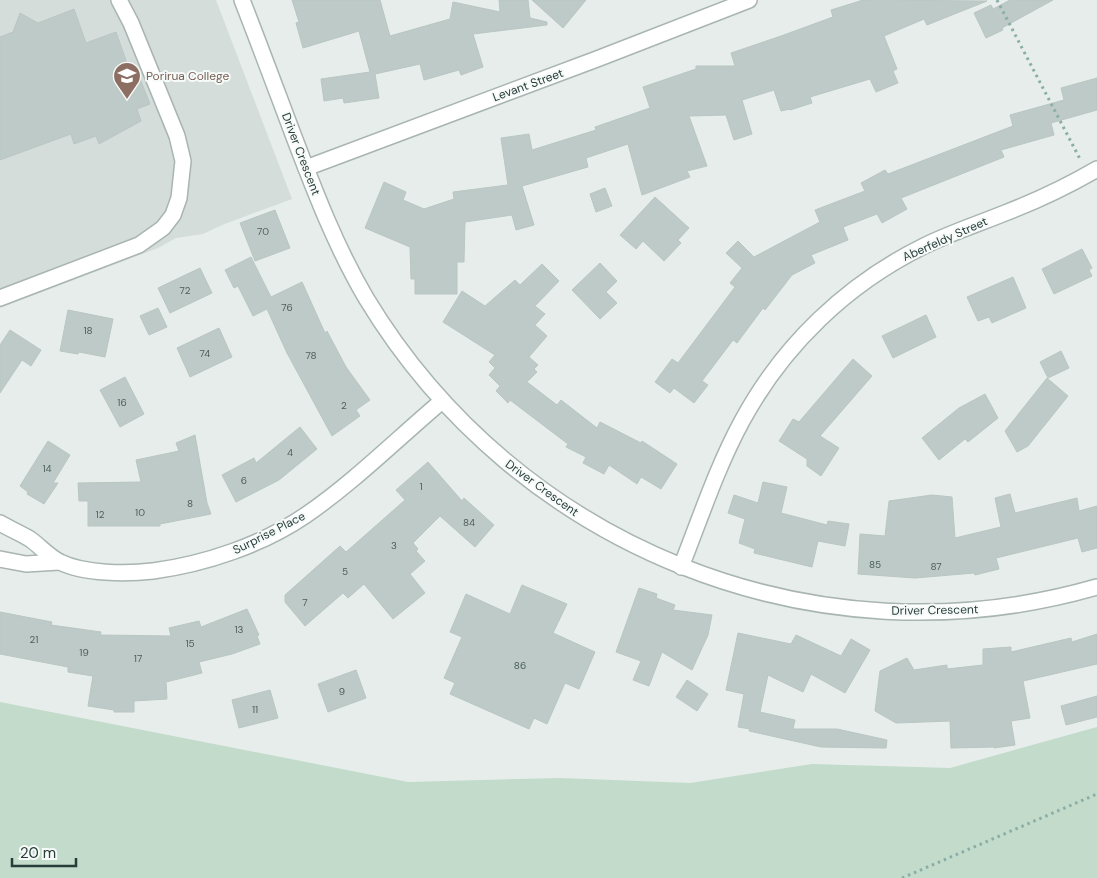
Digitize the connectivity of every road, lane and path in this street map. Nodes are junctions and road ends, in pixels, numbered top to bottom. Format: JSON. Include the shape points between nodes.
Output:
{"nodes":[{"id":1,"x":119,"y":0,"type":"edge"},
{"id":2,"x":242,"y":0,"type":"edge"},
{"id":3,"x":749,"y":0,"type":"edge"},
{"id":4,"x":996,"y":0,"type":"edge"},
{"id":5,"x":306,"y":168,"type":"junction"},
{"id":6,"x":1092,"y":172,"type":"edge"},
{"id":7,"x":0,"y":298,"type":"edge"},
{"id":8,"x":442,"y":401,"type":"junction"},
{"id":9,"x":0,"y":523,"type":"edge"},
{"id":10,"x":0,"y":559,"type":"edge"},
{"id":11,"x":59,"y":562,"type":"junction"},
{"id":12,"x":681,"y":567,"type":"junction"},
{"id":13,"x":1097,"y":587,"type":"edge"},
{"id":14,"x":1097,"y":794,"type":"edge"},
{"id":15,"x":902,"y":878,"type":"edge"}],
"edges":[{"from":1,"to":7,"type":"street","via":[[179,144],[182,174],[173,215],[163,228],[139,245]]},
{"from":2,"to":5,"type":"street","name":"Driver Crescent"},
{"from":3,"to":5,"type":"street","name":"Levant Street"},
{"from":4,"to":6,"type":"path"},
{"from":5,"to":8,"type":"street","name":"Driver Crescent","via":[[336,243],[366,298],[391,337]]},
{"from":6,"to":12,"type":"street","name":"Aberfeldy Street","via":[[894,262],[863,282],[805,333],[782,359],[742,421]]},
{"from":8,"to":11,"type":"street","name":"Surprise Place","via":[[304,516],[235,551],[198,562],[133,573],[76,568]]},
{"from":8,"to":12,"type":"street","name":"Driver Crescent","via":[[497,455],[568,508],[614,535]]},
{"from":9,"to":11,"type":"street","name":"Surprise Place","via":[[30,539]]},
{"from":10,"to":11,"type":"street","name":"Surprise Place","via":[[26,564]]},
{"from":12,"to":13,"type":"street","name":"Driver Crescent","via":[[736,586],[811,603],[908,612],[1018,605]]},
{"from":14,"to":15,"type":"path"}]}
